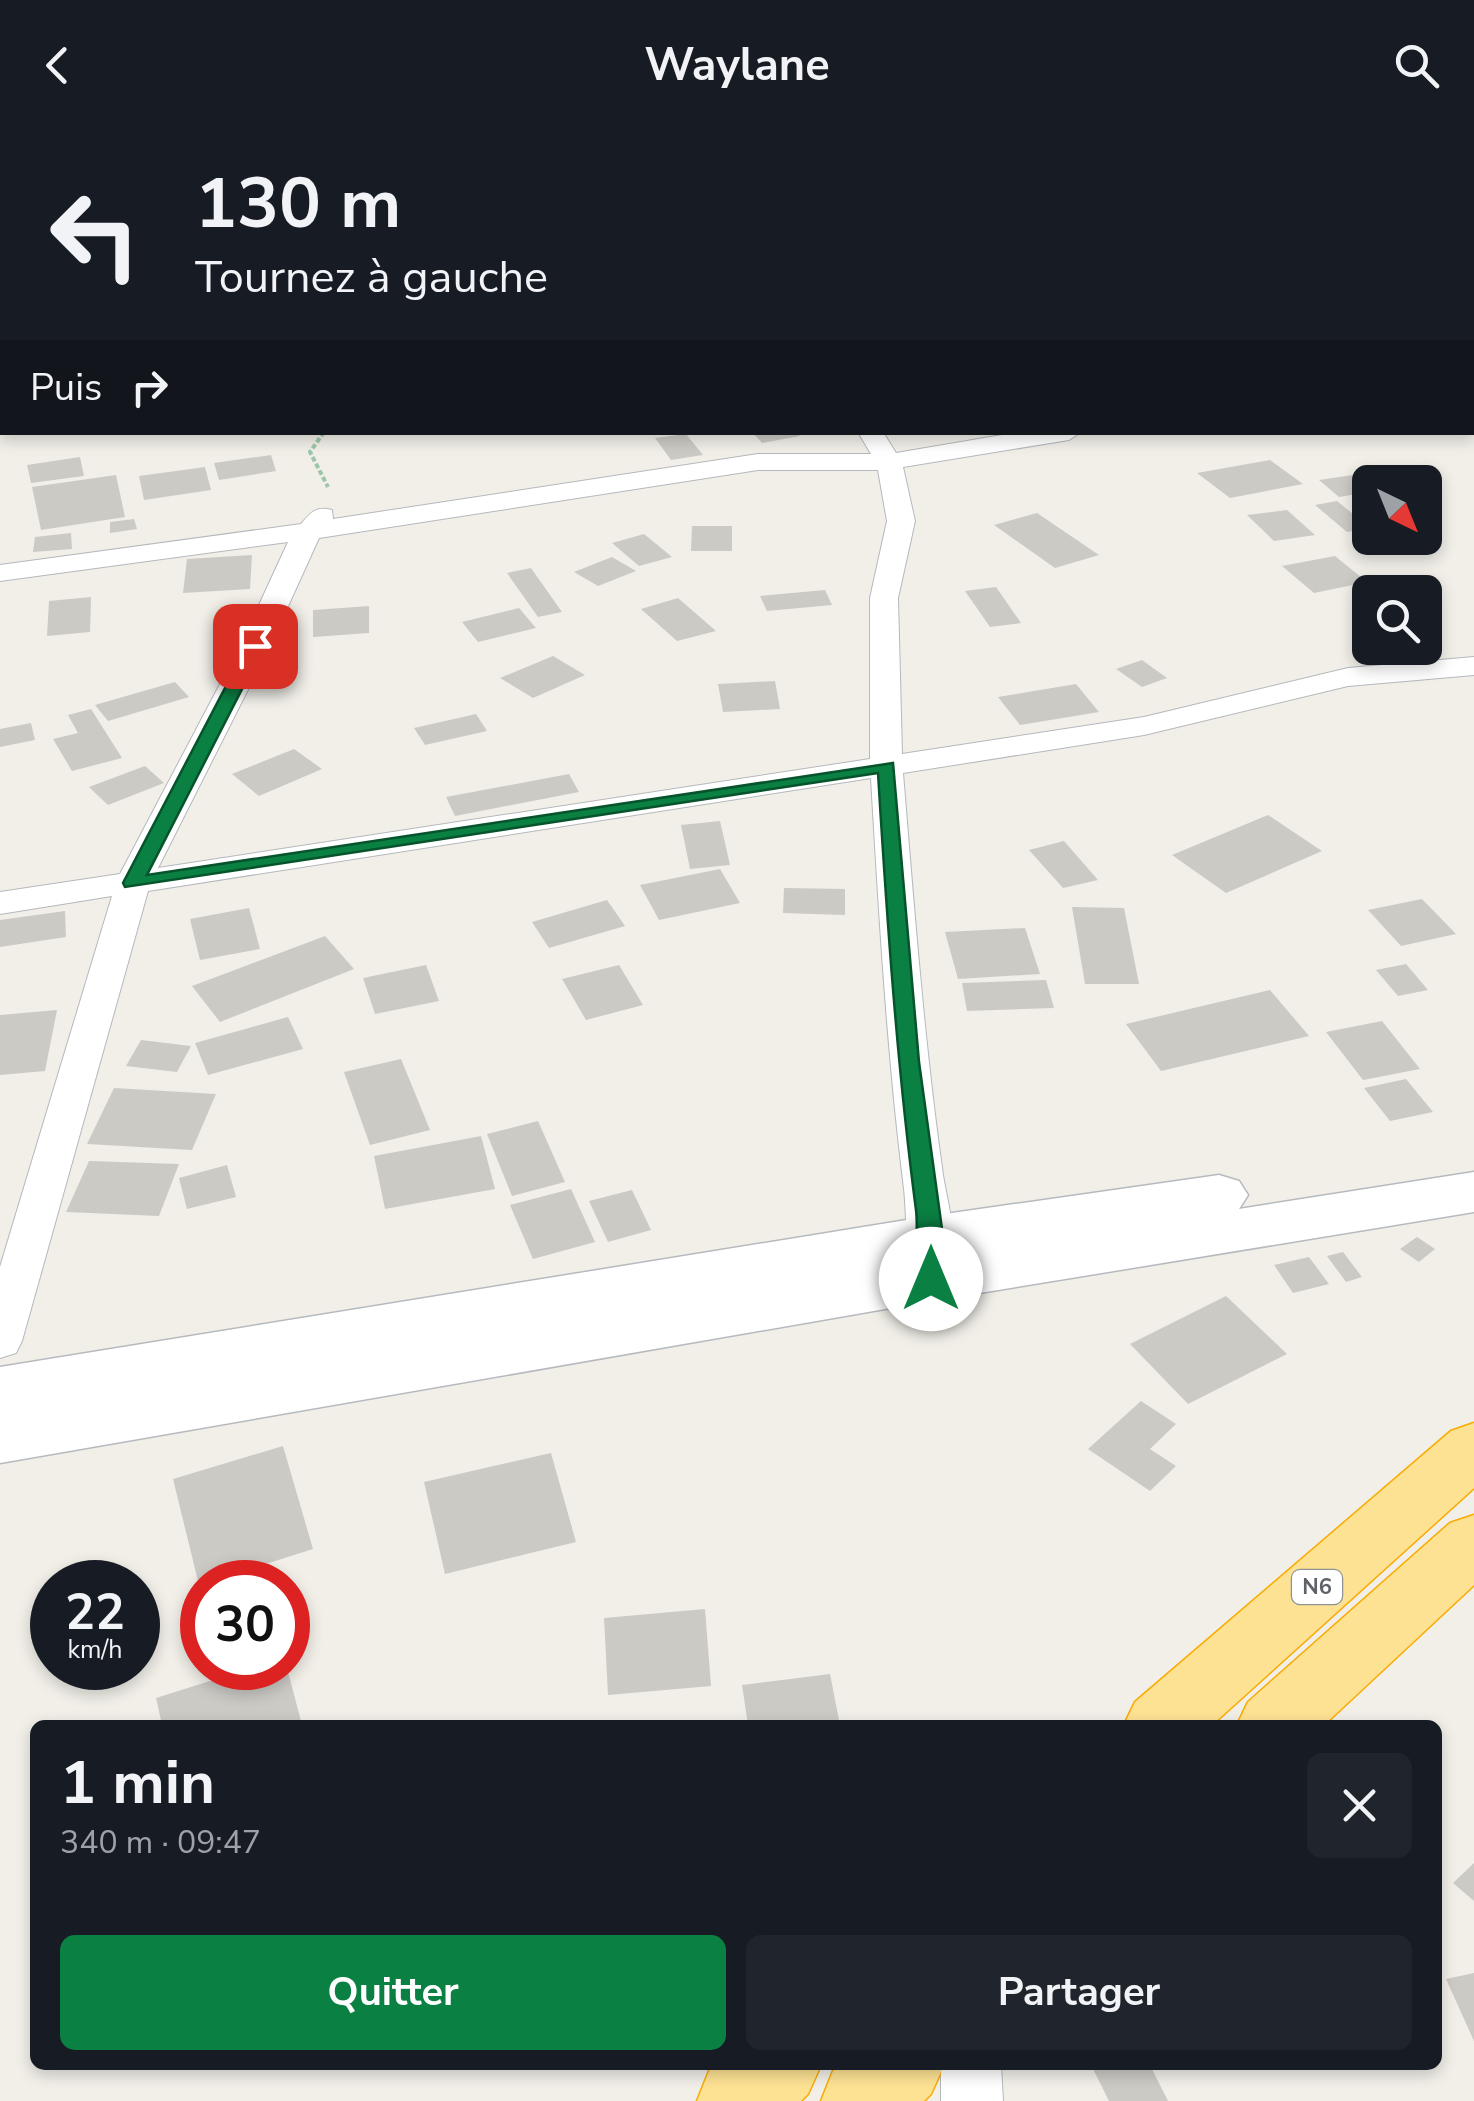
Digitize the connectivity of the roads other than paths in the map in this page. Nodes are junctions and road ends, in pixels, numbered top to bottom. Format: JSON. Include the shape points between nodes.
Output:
{"nodes":[{"id":1,"x":872,"y":435,"type":"edge"},
{"id":2,"x":1051,"y":435,"type":"edge"},
{"id":3,"x":889,"y":462,"type":"junction"},
{"id":4,"x":316,"y":524,"type":"junction"},
{"id":5,"x":0,"y":573,"type":"edge"},
{"id":6,"x":1474,"y":666,"type":"edge"},
{"id":7,"x":886,"y":766,"type":"junction"},
{"id":8,"x":132,"y":883,"type":"junction"},
{"id":9,"x":0,"y":903,"type":"edge"},
{"id":10,"x":1474,"y":1158,"type":"edge"},
{"id":11,"x":1474,"y":1192,"type":"edge"},
{"id":12,"x":931,"y":1258,"type":"junction"},
{"id":13,"x":0,"y":1341,"type":"edge"},
{"id":14,"x":0,"y":1390,"type":"edge"},
{"id":15,"x":0,"y":1438,"type":"edge"},
{"id":16,"x":1474,"y":1449,"type":"edge"},
{"id":17,"x":1474,"y":1542,"type":"edge"},
{"id":18,"x":1166,"y":1720,"type":"edge"},
{"id":19,"x":1279,"y":1720,"type":"edge"},
{"id":20,"x":773,"y":2070,"type":"edge"},
{"id":21,"x":897,"y":2070,"type":"edge"},
{"id":22,"x":971,"y":2070,"type":"edge"},
{"id":23,"x":739,"y":2101,"type":"edge"},
{"id":24,"x":863,"y":2101,"type":"edge"},
{"id":25,"x":972,"y":2101,"type":"edge"}],
"edges":[{"from":1,"to":3,"type":"street"},
{"from":2,"to":3,"type":"street"},
{"from":3,"to":4,"type":"street","via":[[758,462]]},
{"from":3,"to":7,"type":"street","via":[[901,521],[884,598]]},
{"from":4,"to":5,"type":"street"},
{"from":4,"to":8,"type":"street"},
{"from":6,"to":7,"type":"street","via":[[1348,677],[1144,726]]},
{"from":7,"to":8,"type":"street"},
{"from":7,"to":12,"type":"street","via":[[908,1062]]},
{"from":8,"to":9,"type":"street"},
{"from":8,"to":13,"type":"street"},
{"from":10,"to":12,"type":"main road"},
{"from":11,"to":12,"type":"main road"},
{"from":12,"to":14,"type":"main road"},
{"from":12,"to":15,"type":"main road"},
{"from":16,"to":18,"type":"highway","number":"N6"},
{"from":17,"to":19,"type":"highway"},
{"from":20,"to":23,"type":"highway"},
{"from":21,"to":24,"type":"highway"},
{"from":22,"to":25,"type":"street"}]}
